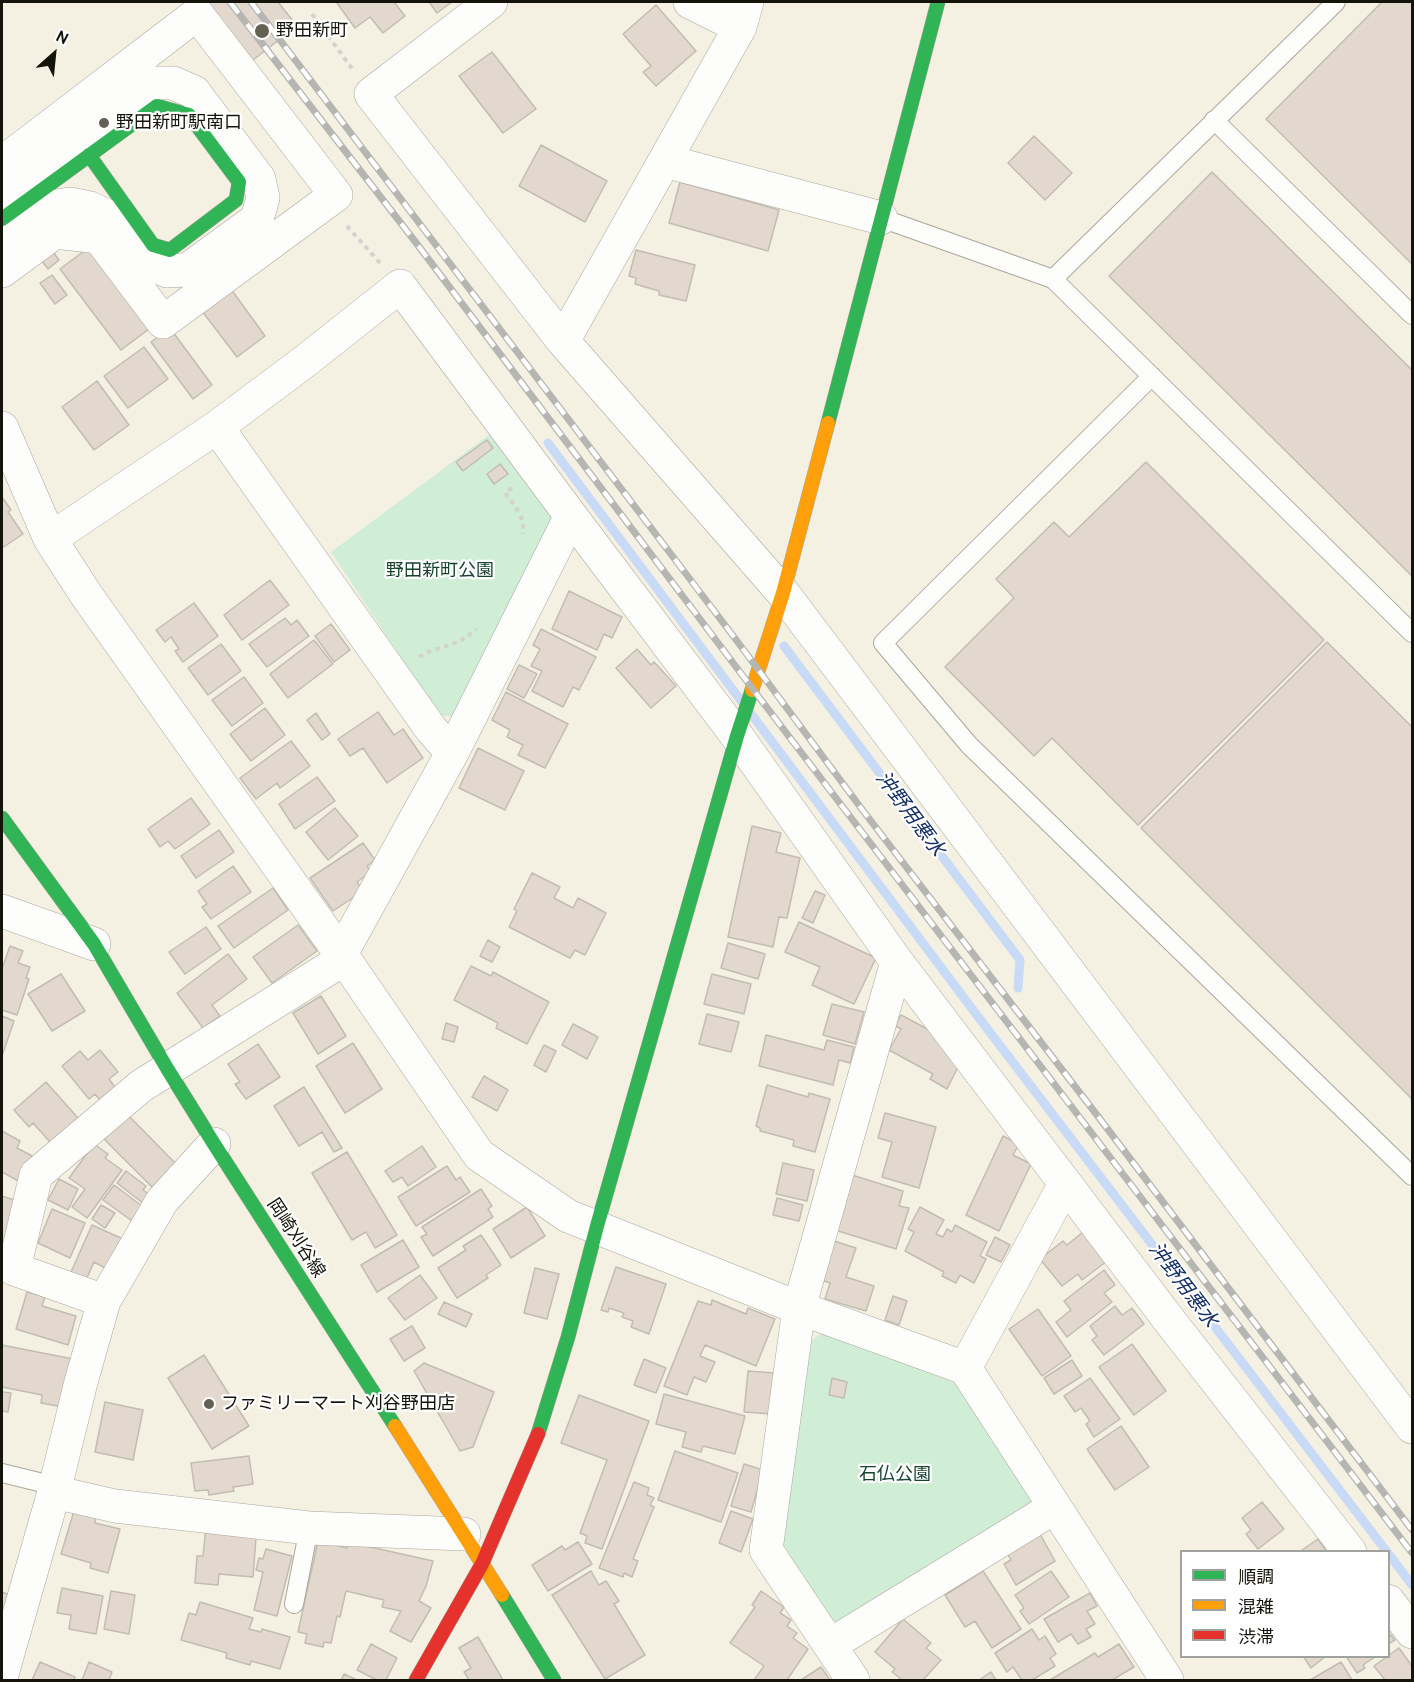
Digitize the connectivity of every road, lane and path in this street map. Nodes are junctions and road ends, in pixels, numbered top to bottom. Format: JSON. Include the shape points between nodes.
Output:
{"nodes":[{"id":1,"x":491,"y":2,"type":"edge"},
{"id":2,"x":690,"y":2,"type":"edge"},
{"id":3,"x":938,"y":2,"type":"edge"},
{"id":4,"x":1336,"y":2,"type":"edge"},
{"id":5,"x":312,"y":14,"type":"dead end"},
{"id":6,"x":743,"y":14,"type":"edge"},
{"id":7,"x":371,"y":94,"type":"junction"},
{"id":8,"x":1214,"y":120,"type":"junction"},
{"id":9,"x":89,"y":155,"type":"junction"},
{"id":10,"x":664,"y":161,"type":"junction"},
{"id":11,"x":2,"y":163,"type":"edge"},
{"id":12,"x":2,"y":194,"type":"edge"},
{"id":13,"x":881,"y":218,"type":"junction"},
{"id":14,"x":2,"y":219,"type":"edge"},
{"id":15,"x":2,"y":243,"type":"edge"},
{"id":16,"x":2,"y":271,"type":"edge"},
{"id":17,"x":1053,"y":279,"type":"junction"},
{"id":18,"x":1413,"y":315,"type":"edge"},
{"id":19,"x":563,"y":341,"type":"junction"},
{"id":20,"x":1152,"y":376,"type":"junction"},
{"id":21,"x":218,"y":427,"type":"junction"},
{"id":22,"x":2,"y":428,"type":"edge"},
{"id":23,"x":537,"y":469,"type":"junction"},
{"id":24,"x":571,"y":516,"type":"junction"},
{"id":25,"x":50,"y":539,"type":"junction"},
{"id":26,"x":523,"y":540,"type":"dead end"},
{"id":27,"x":783,"y":593,"type":"junction"},
{"id":28,"x":480,"y":621,"type":"dead end"},
{"id":29,"x":1413,"y":633,"type":"edge"},
{"id":30,"x":392,"y":674,"type":"junction"},
{"id":31,"x":737,"y":736,"type":"junction"},
{"id":32,"x":452,"y":753,"type":"junction"},
{"id":33,"x":2,"y":818,"type":"edge"},
{"id":34,"x":4,"y":920,"type":"edge"},
{"id":35,"x":94,"y":944,"type":"junction"},
{"id":36,"x":341,"y":954,"type":"junction"},
{"id":37,"x":897,"y":962,"type":"junction"},
{"id":38,"x":168,"y":1070,"type":"junction"},
{"id":39,"x":214,"y":1144,"type":"junction"},
{"id":40,"x":1413,"y":1176,"type":"edge"},
{"id":41,"x":1065,"y":1184,"type":"junction"},
{"id":42,"x":597,"y":1226,"type":"junction"},
{"id":43,"x":104,"y":1301,"type":"junction"},
{"id":44,"x":799,"y":1308,"type":"junction"},
{"id":45,"x":965,"y":1368,"type":"junction"},
{"id":46,"x":1413,"y":1426,"type":"edge"},
{"id":47,"x":2,"y":1473,"type":"edge"},
{"id":48,"x":55,"y":1489,"type":"junction"},
{"id":49,"x":1055,"y":1506,"type":"junction"},
{"id":50,"x":309,"y":1528,"type":"junction"},
{"id":51,"x":464,"y":1534,"type":"junction"},
{"id":52,"x":1349,"y":1550,"type":"edge"},
{"id":53,"x":482,"y":1564,"type":"junction"},
{"id":54,"x":1390,"y":1602,"type":"edge"},
{"id":55,"x":294,"y":1604,"type":"dead end"},
{"id":56,"x":1413,"y":1632,"type":"edge"},
{"id":57,"x":830,"y":1645,"type":"junction"},
{"id":58,"x":2,"y":1674,"type":"edge"},
{"id":59,"x":416,"y":1680,"type":"edge"},
{"id":60,"x":555,"y":1680,"type":"edge"},
{"id":61,"x":853,"y":1680,"type":"edge"},
{"id":62,"x":1167,"y":1680,"type":"edge"}],
"edges":[{"from":1,"to":7,"type":"street"},
{"from":2,"to":6,"type":"street"},
{"from":3,"to":13,"type":"street"},
{"from":4,"to":8,"type":"lane"},
{"from":5,"to":7,"type":"path"},
{"from":6,"to":10,"type":"street"},
{"from":7,"to":19,"type":"street"},
{"from":8,"to":17,"type":"lane"},
{"from":8,"to":18,"type":"lane"},
{"from":9,"to":9,"type":"street","via":[[157,106],[189,115],[239,182],[236,200],[170,250],[153,245]]},
{"from":9,"to":14,"type":"street"},
{"from":10,"to":13,"type":"street"},
{"from":10,"to":19,"type":"street"},
{"from":11,"to":16,"type":"street","via":[[197,15],[336,195],[163,322],[99,237],[55,231]]},
{"from":12,"to":15,"type":"street","via":[[152,83],[173,83],[195,92],[259,179],[263,198],[256,219],[187,270],[167,272],[140,260],[109,217],[90,207],[70,204],[51,207]]},
{"from":13,"to":17,"type":"lane"},
{"from":13,"to":27,"type":"street"},
{"from":17,"to":20,"type":"lane"},
{"from":19,"to":27,"type":"street"},
{"from":20,"to":29,"type":"lane"},
{"from":20,"to":40,"type":"lane","via":[[883,643],[969,745]]},
{"from":21,"to":23,"type":"street","via":[[400,286]]},
{"from":21,"to":25,"type":"street"},
{"from":21,"to":30,"type":"street"},
{"from":22,"to":25,"type":"street"},
{"from":23,"to":24,"type":"street"},
{"from":23,"to":26,"type":"path","via":[[505,493],[519,513]]},
{"from":24,"to":31,"type":"street"},
{"from":24,"to":32,"type":"street"},
{"from":25,"to":36,"type":"street"},
{"from":27,"to":31,"type":"street"},
{"from":27,"to":46,"type":"street"},
{"from":28,"to":30,"type":"path","via":[[476,630],[455,645],[427,652]]},
{"from":30,"to":32,"type":"street"},
{"from":31,"to":37,"type":"street"},
{"from":31,"to":42,"type":"street"},
{"from":32,"to":36,"type":"street"},
{"from":33,"to":35,"type":"street","name":"岡崎刈谷線"},
{"from":34,"to":35,"type":"street"},
{"from":35,"to":38,"type":"street","name":"岡崎刈谷線"},
{"from":36,"to":38,"type":"street","via":[[331,967]]},
{"from":36,"to":42,"type":"street","via":[[479,1155],[568,1216]]},
{"from":37,"to":41,"type":"street"},
{"from":37,"to":44,"type":"street"},
{"from":38,"to":39,"type":"street","name":"岡崎刈谷線"},
{"from":38,"to":43,"type":"street","via":[[141,1086],[36,1175],[14,1269]]},
{"from":39,"to":43,"type":"street","via":[[162,1200]]},
{"from":39,"to":51,"type":"street","name":"岡崎刈谷線"},
{"from":41,"to":45,"type":"street"},
{"from":41,"to":52,"type":"street"},
{"from":42,"to":44,"type":"street"},
{"from":42,"to":53,"type":"street","via":[[536,1439]]},
{"from":43,"to":48,"type":"street"},
{"from":44,"to":45,"type":"street"},
{"from":44,"to":57,"type":"street","via":[[766,1550]]},
{"from":45,"to":49,"type":"street"},
{"from":47,"to":48,"type":"lane"},
{"from":48,"to":50,"type":"street","via":[[115,1506]]},
{"from":48,"to":58,"type":"street"},
{"from":49,"to":57,"type":"street"},
{"from":49,"to":62,"type":"street"},
{"from":50,"to":51,"type":"street"},
{"from":50,"to":55,"type":"lane"},
{"from":51,"to":53,"type":"street","name":"岡崎刈谷線"},
{"from":53,"to":59,"type":"street"},
{"from":53,"to":60,"type":"street","name":"岡崎刈谷線"},
{"from":54,"to":56,"type":"street"},
{"from":57,"to":61,"type":"street"}]}
